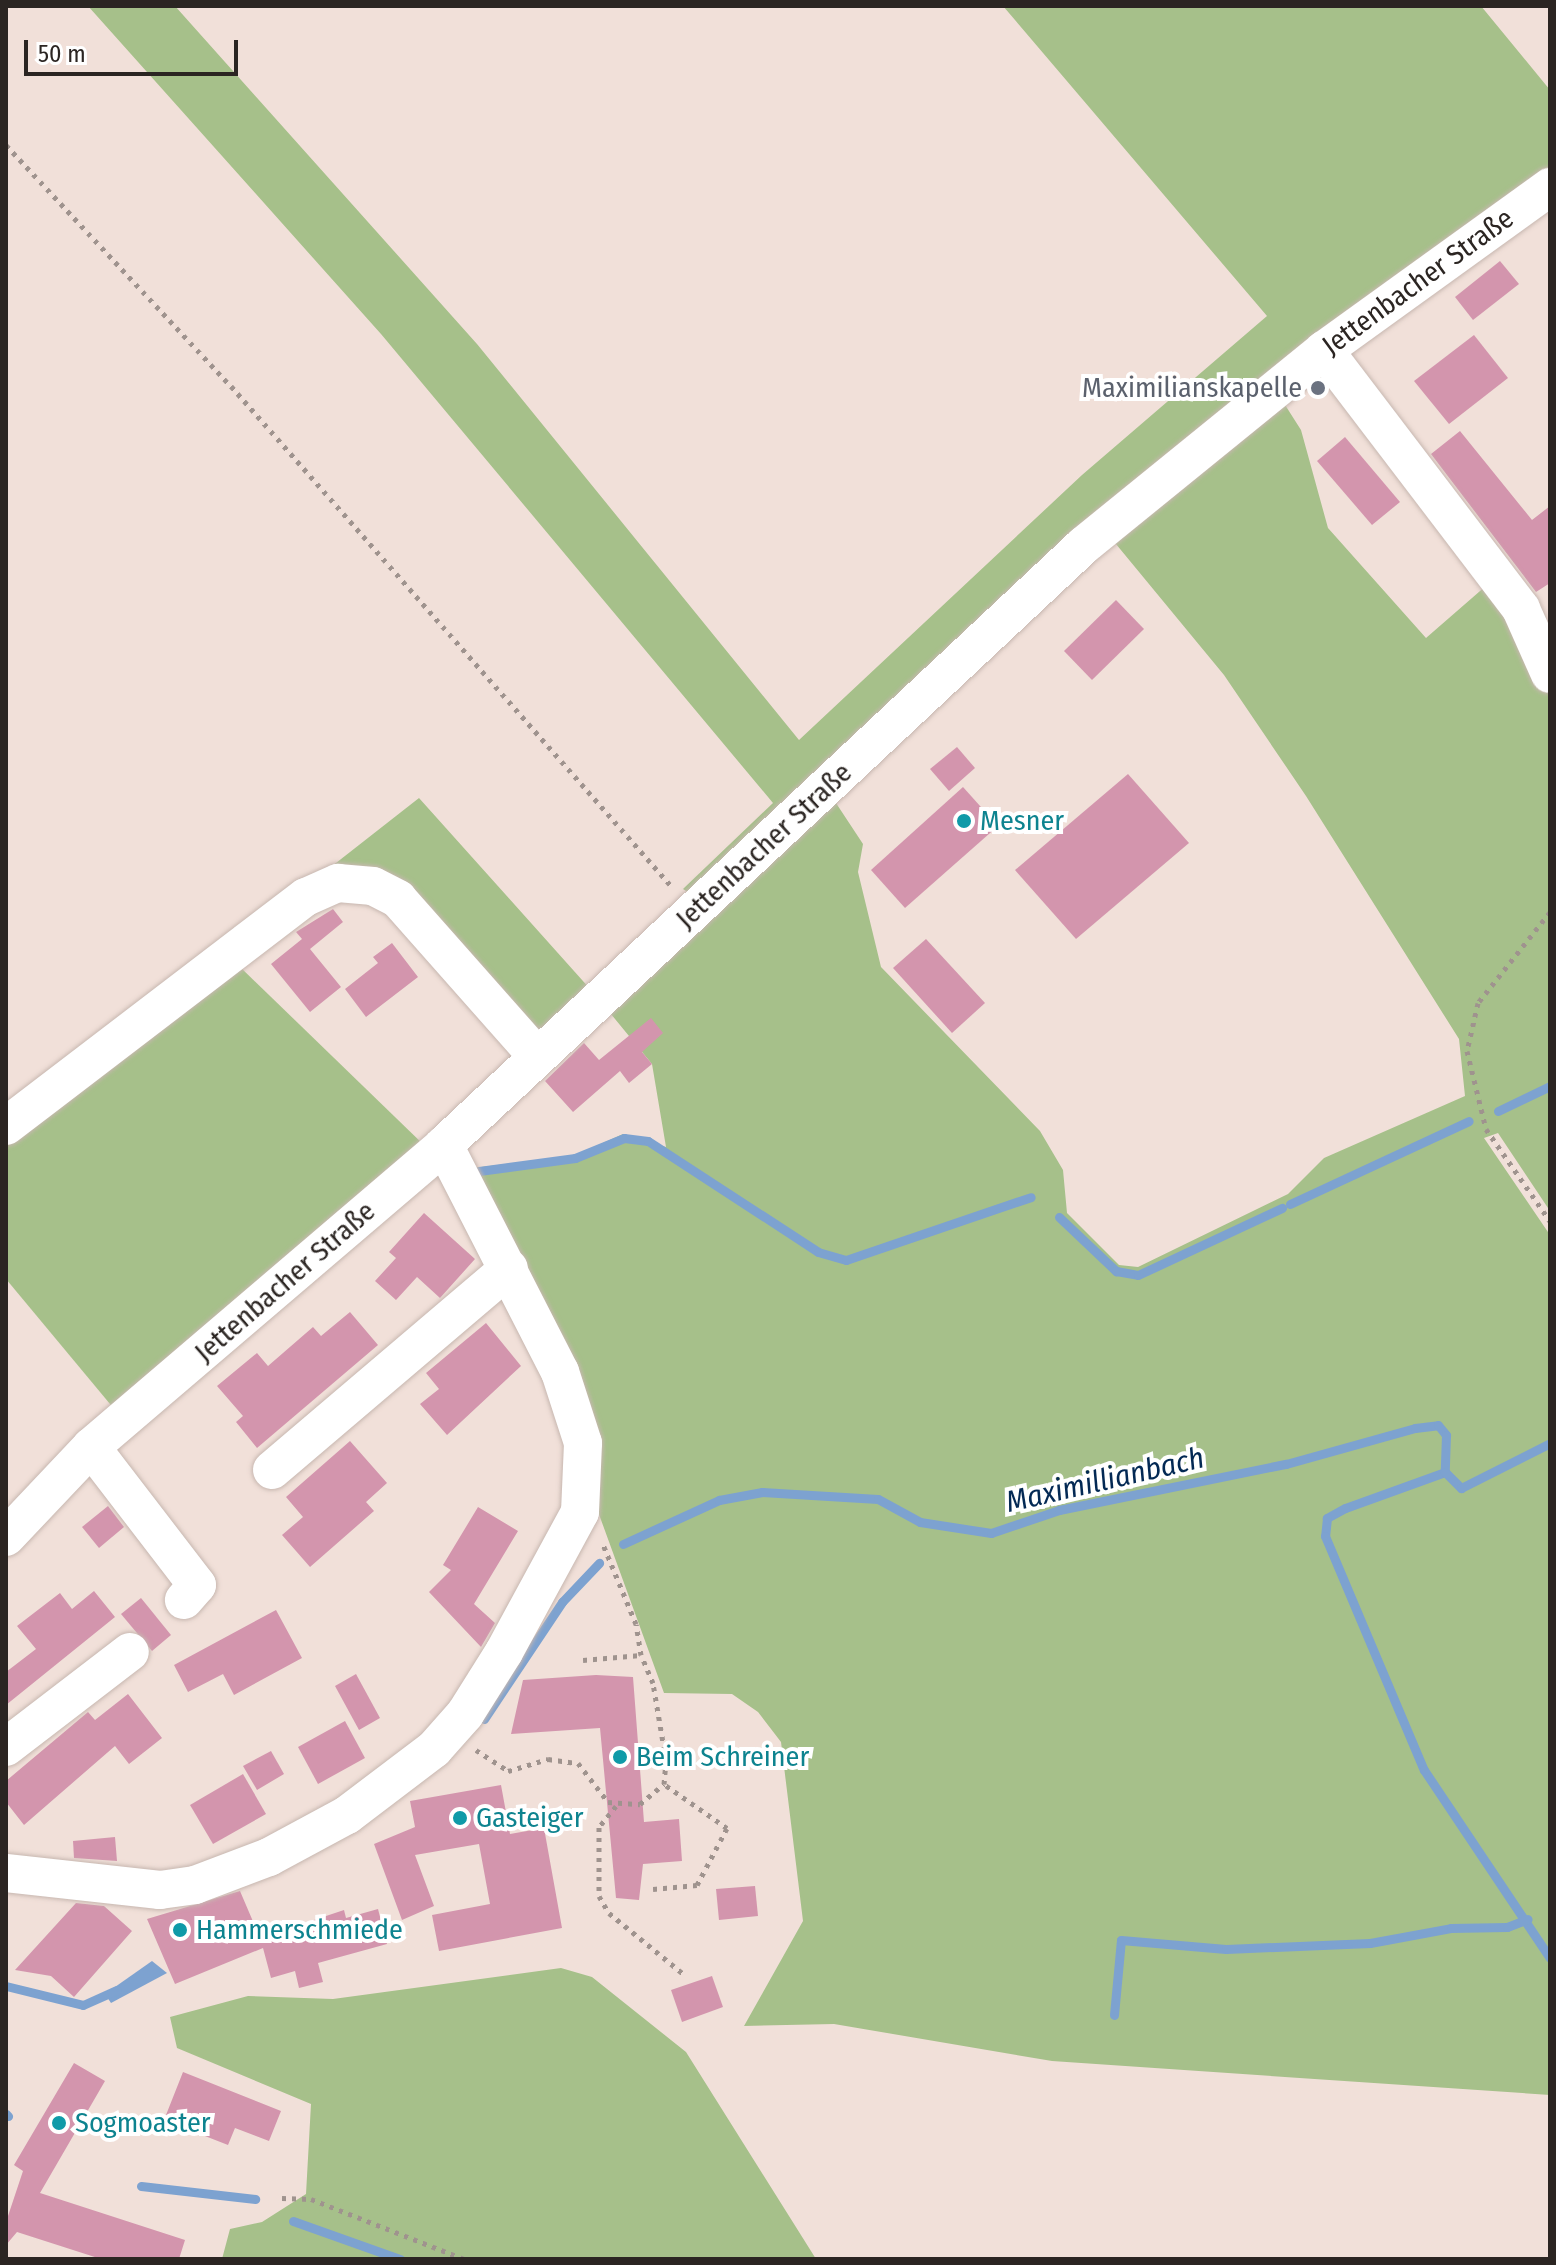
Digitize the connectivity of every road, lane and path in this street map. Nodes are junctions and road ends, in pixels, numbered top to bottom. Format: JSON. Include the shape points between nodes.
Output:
{"nodes":[{"id":1,"x":6,"y":145,"type":"edge"},
{"id":2,"x":1550,"y":187,"type":"edge"},
{"id":3,"x":1324,"y":350,"type":"junction"},
{"id":4,"x":1550,"y":674,"type":"edge"},
{"id":5,"x":697,"y":909,"type":"junction"},
{"id":6,"x":1550,"y":912,"type":"edge"},
{"id":7,"x":537,"y":1056,"type":"junction"},
{"id":8,"x":6,"y":1126,"type":"edge"},
{"id":9,"x":444,"y":1145,"type":"junction"},
{"id":10,"x":1550,"y":1221,"type":"edge"},
{"id":11,"x":509,"y":1268,"type":"junction"},
{"id":12,"x":91,"y":1447,"type":"junction"},
{"id":13,"x":272,"y":1470,"type":"dead end"},
{"id":14,"x":580,"y":1512,"type":"junction"},
{"id":15,"x":6,"y":1537,"type":"edge"},
{"id":16,"x":184,"y":1600,"type":"dead end"},
{"id":17,"x":130,"y":1652,"type":"dead end"},
{"id":18,"x":641,"y":1655,"type":"junction"},
{"id":19,"x":583,"y":1660,"type":"dead end"},
{"id":20,"x":454,"y":1727,"type":"junction"},
{"id":21,"x":6,"y":1747,"type":"edge"},
{"id":22,"x":664,"y":1784,"type":"junction"},
{"id":23,"x":616,"y":1806,"type":"junction"},
{"id":24,"x":6,"y":1873,"type":"edge"},
{"id":25,"x":653,"y":1889,"type":"dead end"},
{"id":26,"x":686,"y":1976,"type":"dead end"},
{"id":27,"x":282,"y":2198,"type":"dead end"},
{"id":28,"x":464,"y":2259,"type":"edge"}],
"edges":[{"from":1,"to":5,"type":"path","via":[[241,398],[644,860]]},
{"from":2,"to":3,"type":"street","name":"Jettenbacher Straße"},
{"from":3,"to":4,"type":"street","via":[[1521,609]]},
{"from":3,"to":5,"type":"street","name":"Jettenbacher Straße","via":[[1084,545]]},
{"from":5,"to":7,"type":"street","name":"Jettenbacher Straße"},
{"from":6,"to":10,"type":"path","via":[[1478,1003],[1467,1051],[1486,1129]]},
{"from":7,"to":8,"type":"street","via":[[398,899],[373,886],[338,883],[306,897]]},
{"from":7,"to":9,"type":"street","name":"Jettenbacher Straße"},
{"from":9,"to":11,"type":"street"},
{"from":9,"to":12,"type":"street","name":"Jettenbacher Straße"},
{"from":11,"to":13,"type":"street"},
{"from":11,"to":14,"type":"street","via":[[573,1404],[583,1443]]},
{"from":12,"to":15,"type":"street","name":"Jettenbacher Straße"},
{"from":12,"to":16,"type":"street","via":[[197,1585]]},
{"from":14,"to":18,"type":"path","via":[[621,1582]]},
{"from":14,"to":20,"type":"street","via":[[504,1652]]},
{"from":17,"to":21,"type":"street"},
{"from":18,"to":19,"type":"path"},
{"from":18,"to":22,"type":"path","via":[[663,1729]]},
{"from":20,"to":23,"type":"path","via":[[508,1771],[548,1759],[578,1763]]},
{"from":20,"to":24,"type":"street","via":[[347,1815],[269,1857],[195,1885],[124,1890]]},
{"from":22,"to":23,"type":"path","via":[[640,1804]]},
{"from":22,"to":25,"type":"path","via":[[727,1828],[697,1885]]},
{"from":23,"to":26,"type":"path","via":[[599,1827],[599,1896],[609,1913]]},
{"from":27,"to":28,"type":"path","via":[[311,2199]]}]}
